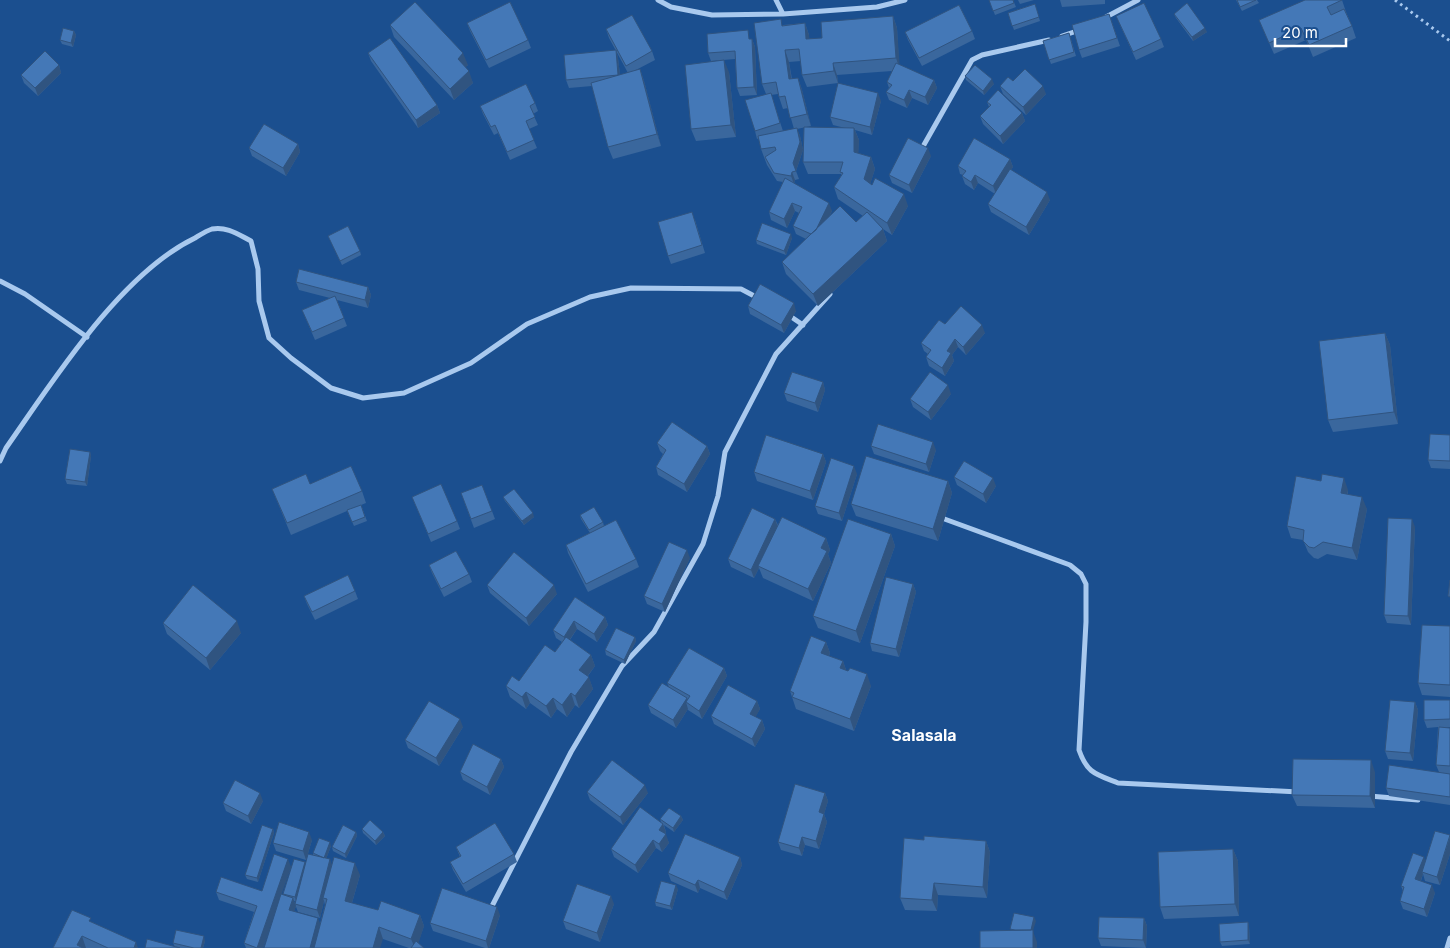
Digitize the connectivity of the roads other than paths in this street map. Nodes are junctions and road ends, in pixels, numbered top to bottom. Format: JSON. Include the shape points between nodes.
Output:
{"nodes":[{"id":1,"x":658,"y":0,"type":"edge"},
{"id":2,"x":776,"y":0,"type":"edge"},
{"id":3,"x":905,"y":0,"type":"edge"},
{"id":4,"x":1138,"y":0,"type":"edge"},
{"id":5,"x":783,"y":14,"type":"junction"},
{"id":6,"x":1098,"y":21,"type":"edge"},
{"id":7,"x":1090,"y":25,"type":"edge"},
{"id":8,"x":920,"y":152,"type":"edge"},
{"id":9,"x":0,"y":281,"type":"edge"},
{"id":10,"x":835,"y":287,"type":"edge"},
{"id":11,"x":766,"y":302,"type":"edge"},
{"id":12,"x":782,"y":311,"type":"edge"},
{"id":13,"x":803,"y":325,"type":"junction"},
{"id":14,"x":87,"y":337,"type":"junction"},
{"id":15,"x":0,"y":461,"type":"edge"},
{"id":16,"x":936,"y":516,"type":"edge"},
{"id":17,"x":1302,"y":792,"type":"edge"},
{"id":18,"x":1361,"y":796,"type":"edge"},
{"id":19,"x":1420,"y":800,"type":"edge"},
{"id":20,"x":488,"y":914,"type":"edge"},
{"id":21,"x":1450,"y":938,"type":"edge"},
{"id":22,"x":1446,"y":948,"type":"edge"}],
"edges":[{"from":1,"to":5,"type":"street","via":[[672,7],[712,15]]},
{"from":2,"to":5,"type":"street"},
{"from":3,"to":5,"type":"street","via":[[877,7]]},
{"from":4,"to":6,"type":"street"},
{"from":7,"to":8,"type":"street","via":[[1075,33],[972,60]]},
{"from":9,"to":14,"type":"street","via":[[26,294]]},
{"from":10,"to":13,"type":"street"},
{"from":11,"to":14,"type":"street","via":[[741,289],[631,288],[590,297],[527,324],[471,363],[404,393],[363,398],[331,388],[269,338],[259,301],[258,269],[251,242],[229,230],[212,229],[177,246],[138,277]]},
{"from":12,"to":13,"type":"street"},
{"from":13,"to":20,"type":"street","via":[[776,354],[725,452],[718,496],[704,544],[654,632],[622,666],[571,752]]},
{"from":14,"to":15,"type":"street","via":[[6,448]]},
{"from":16,"to":17,"type":"street","via":[[1070,565],[1081,574],[1086,584],[1079,750],[1084,765],[1118,782]]},
{"from":18,"to":19,"type":"street"},
{"from":21,"to":22,"type":"street"}]}
